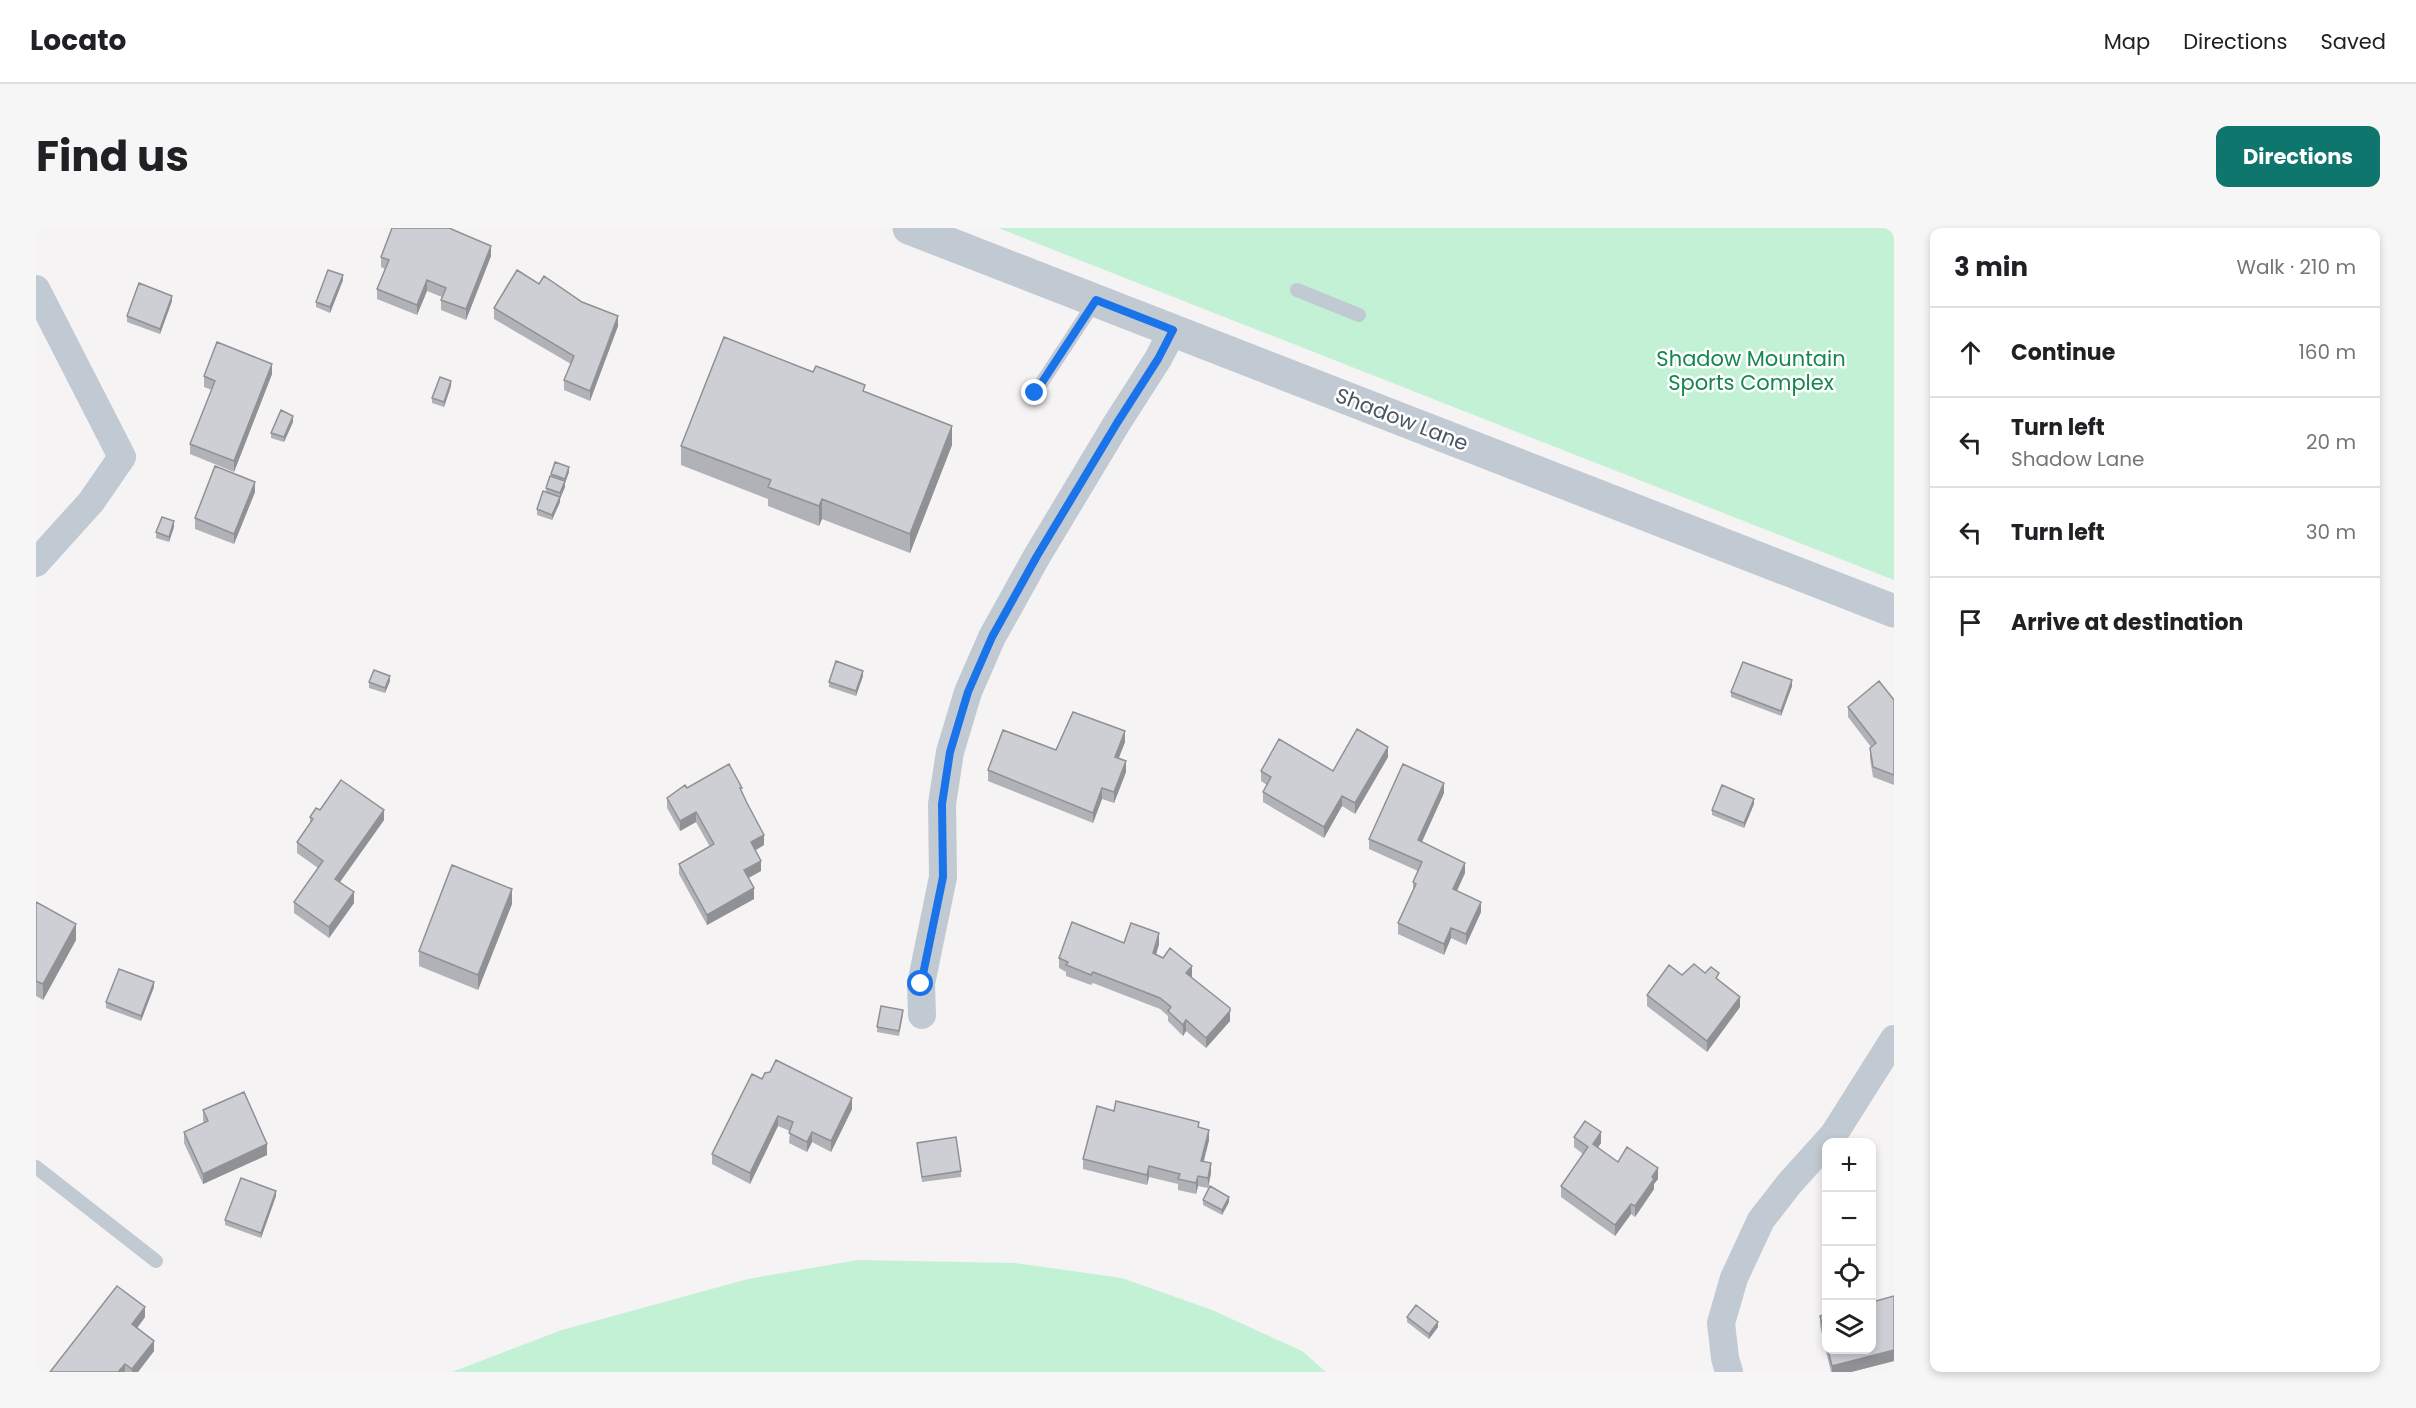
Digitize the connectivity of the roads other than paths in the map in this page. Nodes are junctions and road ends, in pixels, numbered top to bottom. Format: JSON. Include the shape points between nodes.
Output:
{"nodes":[{"id":1,"x":909,"y":228,"type":"edge"},
{"id":2,"x":36,"y":290,"type":"edge"},
{"id":3,"x":1297,"y":290,"type":"dead end"},
{"id":4,"x":1096,"y":300,"type":"junction"},
{"id":5,"x":1359,"y":315,"type":"dead end"},
{"id":6,"x":1173,"y":330,"type":"junction"},
{"id":7,"x":1035,"y":393,"type":"dead end"},
{"id":8,"x":36,"y":563,"type":"edge"},
{"id":9,"x":1894,"y":611,"type":"edge"},
{"id":10,"x":922,"y":1015,"type":"dead end"},
{"id":11,"x":1894,"y":1040,"type":"edge"},
{"id":12,"x":36,"y":1167,"type":"edge"},
{"id":13,"x":156,"y":1261,"type":"dead end"},
{"id":14,"x":1729,"y":1372,"type":"edge"}],
"edges":[{"from":1,"to":4,"type":"street","name":"Shadow Lane"},
{"from":2,"to":8,"type":"street","via":[[122,457],[91,502]]},
{"from":3,"to":5,"type":"lane"},
{"from":4,"to":6,"type":"street","name":"Shadow Lane"},
{"from":4,"to":7,"type":"lane"},
{"from":6,"to":9,"type":"street","name":"Shadow Lane"},
{"from":6,"to":10,"type":"street","via":[[1031,566],[992,637],[968,692],[950,752],[942,804],[943,877],[921,984]]},
{"from":11,"to":14,"type":"street","via":[[1834,1134],[1761,1220],[1734,1278],[1721,1323]]},
{"from":12,"to":13,"type":"lane"}]}
